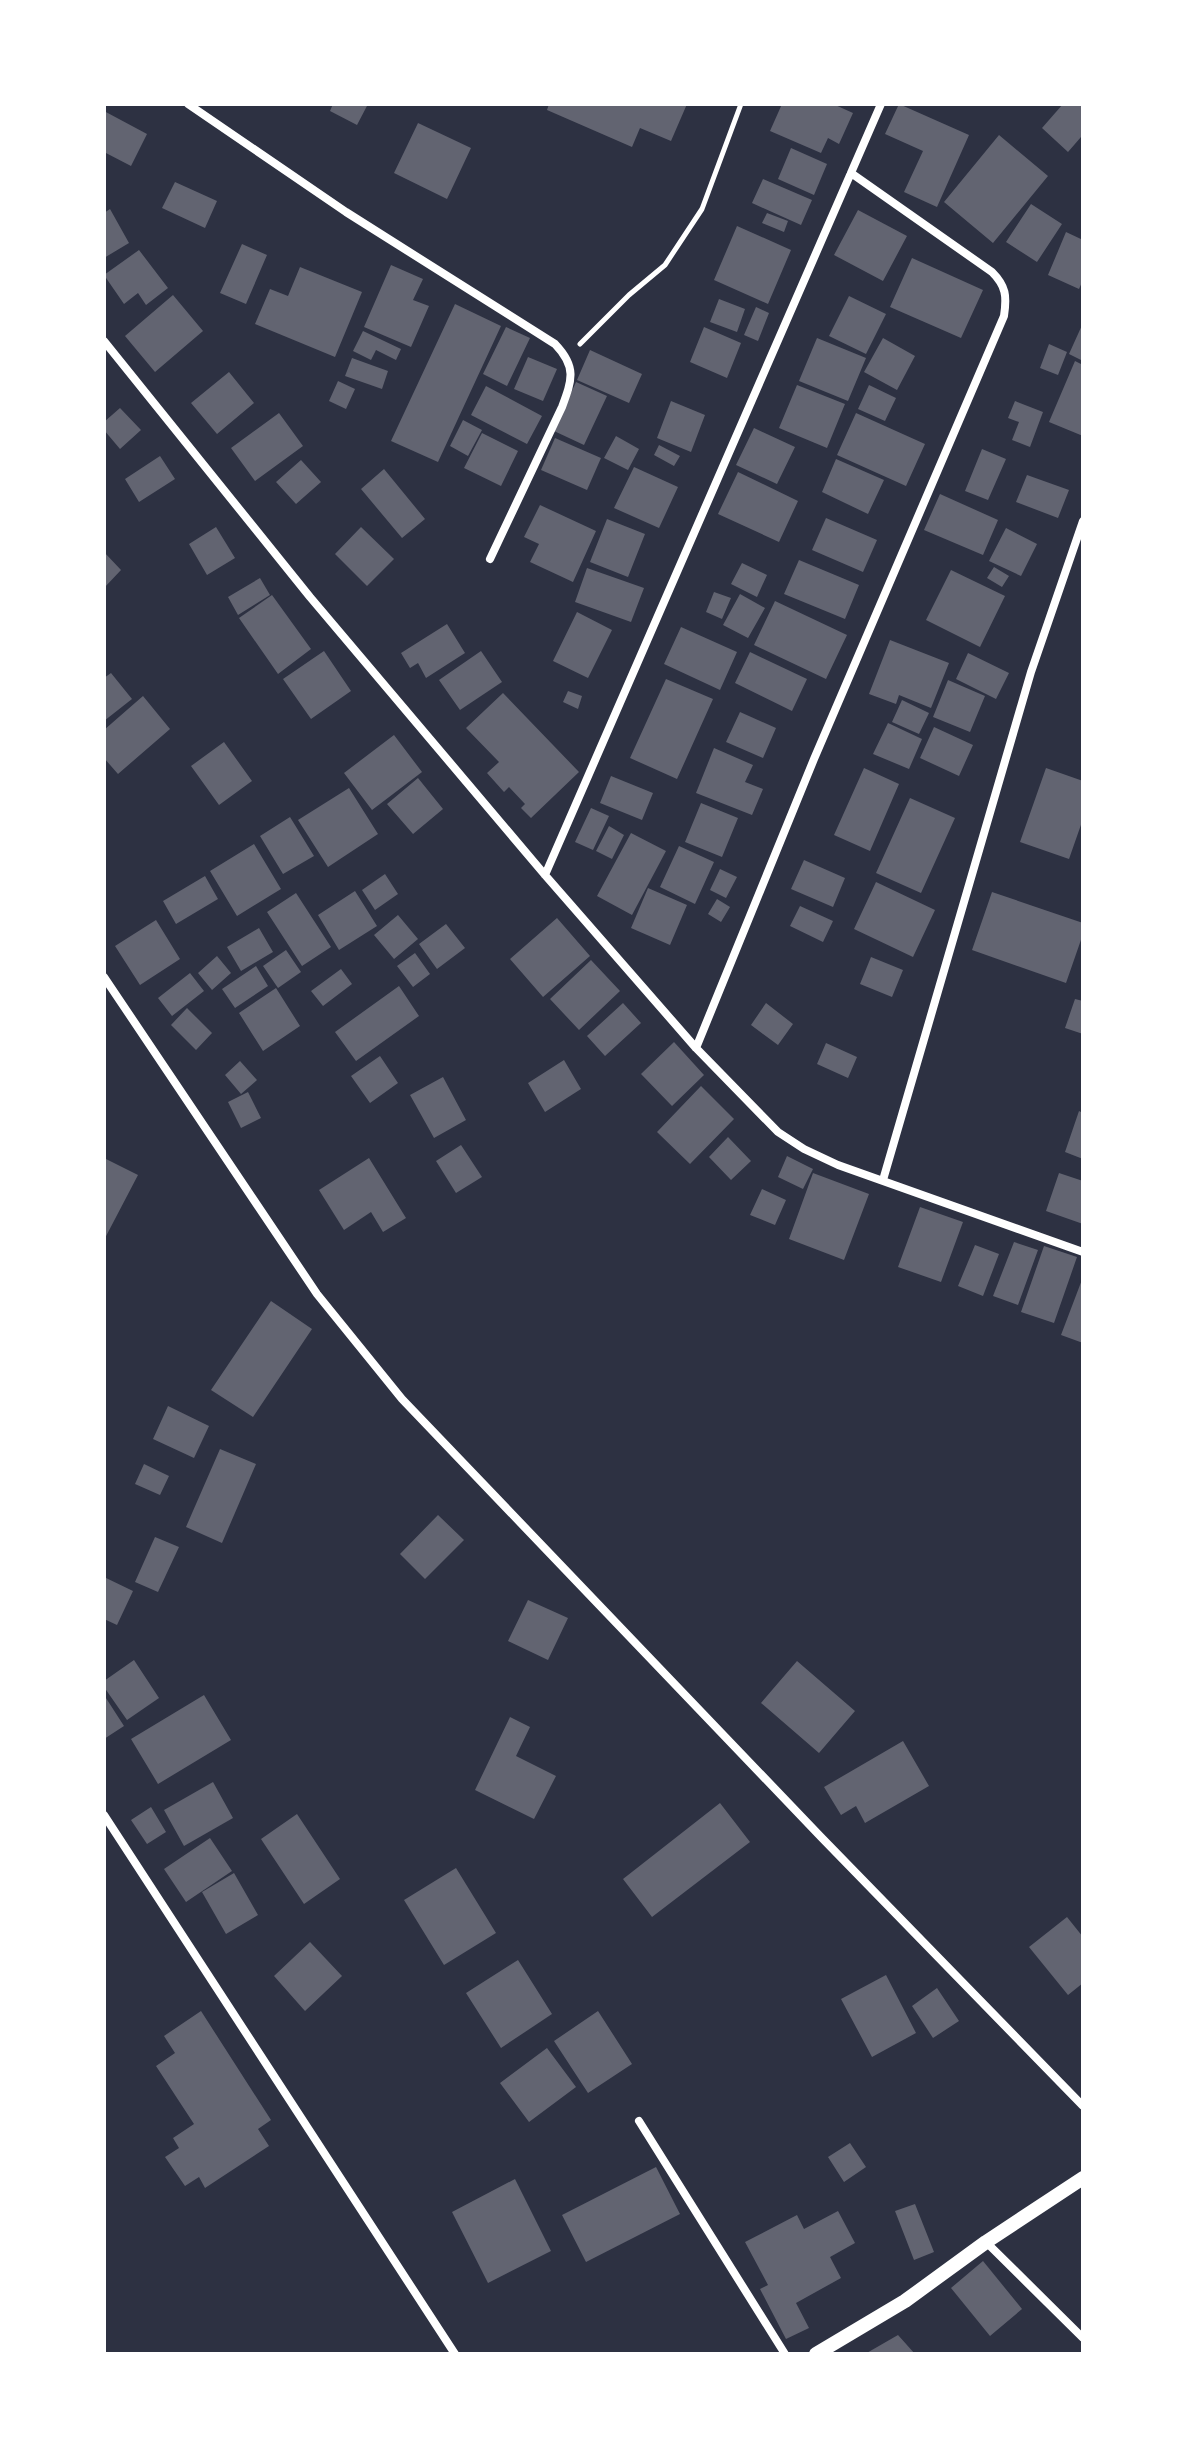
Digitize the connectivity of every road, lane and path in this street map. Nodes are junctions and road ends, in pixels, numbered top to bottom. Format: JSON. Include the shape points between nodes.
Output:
{"nodes":[{"id":1,"x":188,"y":104,"type":"edge"},
{"id":2,"x":741,"y":104,"type":"edge"},
{"id":3,"x":881,"y":104,"type":"edge"},
{"id":4,"x":851,"y":173,"type":"junction"},
{"id":5,"x":104,"y":341,"type":"edge"},
{"id":6,"x":567,"y":357,"type":"junction"},
{"id":7,"x":1083,"y":521,"type":"edge"},
{"id":8,"x":490,"y":559,"type":"dead end"},
{"id":9,"x":545,"y":875,"type":"junction"},
{"id":10,"x":104,"y":977,"type":"edge"},
{"id":11,"x":696,"y":1048,"type":"junction"},
{"id":12,"x":883,"y":1180,"type":"junction"},
{"id":13,"x":1083,"y":1252,"type":"edge"},
{"id":14,"x":104,"y":1815,"type":"edge"},
{"id":15,"x":1083,"y":2106,"type":"edge"},
{"id":16,"x":639,"y":2121,"type":"dead end"},
{"id":17,"x":1083,"y":2178,"type":"edge"},
{"id":18,"x":986,"y":2242,"type":"junction"},
{"id":19,"x":1083,"y":2338,"type":"edge"},
{"id":20,"x":455,"y":2354,"type":"edge"},
{"id":21,"x":785,"y":2354,"type":"edge"},
{"id":22,"x":816,"y":2354,"type":"edge"}],
"edges":[{"from":1,"to":6,"type":"street","via":[[555,344]]},
{"from":2,"to":6,"type":"path","via":[[702,209],[665,265]]},
{"from":3,"to":4,"type":"street"},
{"from":4,"to":9,"type":"street"},
{"from":4,"to":11,"type":"street","via":[[992,272],[1004,284],[1004,316]]},
{"from":5,"to":9,"type":"street","via":[[310,597]]},
{"from":6,"to":8,"type":"street","via":[[570,386],[562,407]]},
{"from":7,"to":12,"type":"street","via":[[1031,672]]},
{"from":9,"to":11,"type":"street"},
{"from":10,"to":15,"type":"street","via":[[317,1294],[402,1399]]},
{"from":11,"to":12,"type":"street","via":[[778,1132],[838,1165]]},
{"from":12,"to":13,"type":"street"},
{"from":14,"to":20,"type":"street"},
{"from":16,"to":21,"type":"street"},
{"from":17,"to":18,"type":"street"},
{"from":18,"to":19,"type":"street"},
{"from":18,"to":22,"type":"street","via":[[905,2301]]}]}
